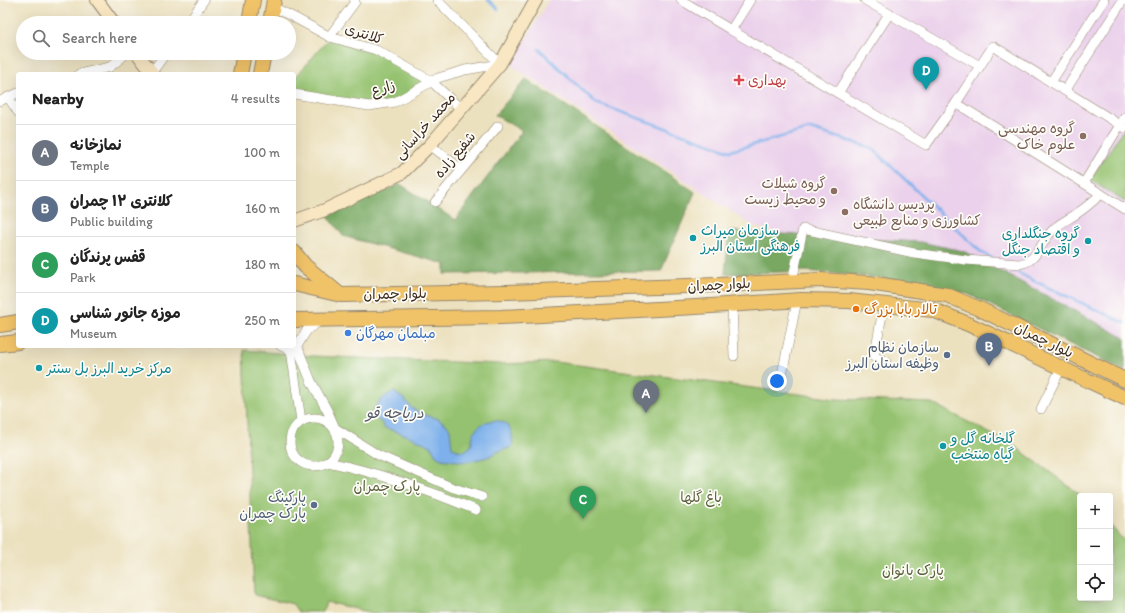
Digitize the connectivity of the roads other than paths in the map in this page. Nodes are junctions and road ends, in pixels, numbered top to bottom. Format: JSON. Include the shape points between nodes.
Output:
{"nodes":[{"id":1,"x":96,"y":0,"type":"edge"},
{"id":2,"x":204,"y":0,"type":"edge"},
{"id":3,"x":253,"y":0,"type":"edge"},
{"id":4,"x":354,"y":0,"type":"edge"},
{"id":5,"x":436,"y":0,"type":"edge"},
{"id":6,"x":536,"y":0,"type":"edge"},
{"id":7,"x":681,"y":0,"type":"edge"},
{"id":8,"x":750,"y":0,"type":"edge"},
{"id":9,"x":865,"y":0,"type":"edge"},
{"id":10,"x":1104,"y":0,"type":"edge"},
{"id":11,"x":1122,"y":0,"type":"edge"},
{"id":12,"x":274,"y":4,"type":"edge"},
{"id":13,"x":889,"y":14,"type":"junction"},
{"id":14,"x":109,"y":16,"type":"edge"},
{"id":15,"x":193,"y":16,"type":"edge"},
{"id":16,"x":250,"y":16,"type":"edge"},
{"id":17,"x":271,"y":16,"type":"edge"},
{"id":18,"x":292,"y":16,"type":"edge"},
{"id":19,"x":296,"y":19,"type":"edge"},
{"id":20,"x":731,"y":30,"type":"junction"},
{"id":21,"x":329,"y":37,"type":"junction"},
{"id":22,"x":118,"y":60,"type":"edge"},
{"id":23,"x":143,"y":60,"type":"edge"},
{"id":24,"x":161,"y":60,"type":"edge"},
{"id":25,"x":243,"y":60,"type":"edge"},
{"id":26,"x":263,"y":60,"type":"edge"},
{"id":27,"x":500,"y":64,"type":"junction"},
{"id":28,"x":980,"y":66,"type":"junction"},
{"id":29,"x":88,"y":72,"type":"edge"},
{"id":30,"x":152,"y":72,"type":"edge"},
{"id":31,"x":154,"y":72,"type":"edge"},
{"id":32,"x":240,"y":72,"type":"edge"},
{"id":33,"x":260,"y":72,"type":"edge"},
{"id":34,"x":431,"y":81,"type":"junction"},
{"id":35,"x":1051,"y":82,"type":"junction"},
{"id":36,"x":1065,"y":91,"type":"junction"},
{"id":37,"x":838,"y":93,"type":"junction"},
{"id":38,"x":16,"y":94,"type":"edge"},
{"id":39,"x":296,"y":94,"type":"edge"},
{"id":40,"x":4,"y":99,"type":"edge"},
{"id":41,"x":956,"y":103,"type":"junction"},
{"id":42,"x":16,"y":110,"type":"edge"},
{"id":43,"x":461,"y":110,"type":"junction"},
{"id":44,"x":1125,"y":117,"type":"edge"},
{"id":45,"x":498,"y":126,"type":"dead end"},
{"id":46,"x":1122,"y":127,"type":"edge"},
{"id":47,"x":430,"y":146,"type":"junction"},
{"id":48,"x":461,"y":169,"type":"junction"},
{"id":49,"x":1084,"y":182,"type":"junction"},
{"id":50,"x":1101,"y":194,"type":"junction"},
{"id":51,"x":435,"y":202,"type":"dead end"},
{"id":52,"x":1125,"y":209,"type":"edge"},
{"id":53,"x":296,"y":220,"type":"edge"},
{"id":54,"x":296,"y":255,"type":"edge"},
{"id":55,"x":792,"y":282,"type":"junction"},
{"id":56,"x":296,"y":284,"type":"edge"},
{"id":57,"x":341,"y":295,"type":"junction"},
{"id":58,"x":797,"y":300,"type":"junction"},
{"id":59,"x":732,"y":305,"type":"junction"},
{"id":60,"x":884,"y":305,"type":"junction"},
{"id":61,"x":296,"y":320,"type":"edge"},
{"id":62,"x":321,"y":320,"type":"junction"},
{"id":63,"x":16,"y":322,"type":"edge"},
{"id":64,"x":0,"y":324,"type":"edge"},
{"id":65,"x":16,"y":342,"type":"edge"},
{"id":66,"x":0,"y":344,"type":"edge"},
{"id":67,"x":296,"y":345,"type":"edge"},
{"id":68,"x":294,"y":348,"type":"joint"},
{"id":69,"x":734,"y":356,"type":"dead end"},
{"id":70,"x":886,"y":361,"type":"dead end"},
{"id":71,"x":1061,"y":368,"type":"junction"},
{"id":72,"x":1125,"y":380,"type":"edge"},
{"id":73,"x":780,"y":385,"type":"dead end"},
{"id":74,"x":1125,"y":398,"type":"edge"},
{"id":75,"x":1041,"y":409,"type":"dead end"},
{"id":76,"x":301,"y":421,"type":"junction"},
{"id":77,"x":335,"y":428,"type":"junction"},
{"id":78,"x":328,"y":462,"type":"junction"},
{"id":79,"x":482,"y":498,"type":"dead end"},
{"id":80,"x":476,"y":510,"type":"dead end"}],
"edges":[{"from":1,"to":14,"type":"street"},
{"from":2,"to":15,"type":"street"},
{"from":3,"to":16,"type":"main road"},
{"from":4,"to":21,"type":"street"},
{"from":5,"to":27,"type":"street"},
{"from":6,"to":27,"type":"street","name":"محمد خراسانی"},
{"from":7,"to":20,"type":"street"},
{"from":8,"to":20,"type":"street"},
{"from":9,"to":13,"type":"street"},
{"from":10,"to":35,"type":"street"},
{"from":11,"to":36,"type":"street"},
{"from":12,"to":17,"type":"main road"},
{"from":12,"to":18,"type":"street","name":"کلانتری"},
{"from":13,"to":28,"type":"street"},
{"from":13,"to":37,"type":"street"},
{"from":19,"to":21,"type":"street","name":"کلانتری"},
{"from":20,"to":37,"type":"street"},
{"from":21,"to":34,"type":"street","name":"کلانتری","via":[[376,50]]},
{"from":22,"to":29,"type":"street","via":[[110,67]]},
{"from":23,"to":30,"type":"street"},
{"from":24,"to":31,"type":"street"},
{"from":25,"to":32,"type":"main road"},
{"from":26,"to":33,"type":"main road"},
{"from":27,"to":34,"type":"street","name":"زارع","via":[[465,70]]},
{"from":27,"to":43,"type":"street","name":"محمد خراسانی"},
{"from":28,"to":35,"type":"street","via":[[993,46]]},
{"from":28,"to":41,"type":"street"},
{"from":34,"to":39,"type":"street","name":"زارع","via":[[395,102],[369,106]]},
{"from":34,"to":43,"type":"street","name":"کلانتری"},
{"from":35,"to":36,"type":"street"},
{"from":36,"to":46,"type":"street"},
{"from":37,"to":41,"type":"street","via":[[926,145]]},
{"from":38,"to":40,"type":"street"},
{"from":40,"to":42,"type":"street"},
{"from":41,"to":49,"type":"street"},
{"from":43,"to":47,"type":"street","name":"محمد خراسانی"},
{"from":44,"to":46,"type":"street"},
{"from":45,"to":48,"type":"street","name":"شفیع زاده"},
{"from":46,"to":49,"type":"street"},
{"from":47,"to":48,"type":"street"},
{"from":47,"to":53,"type":"street","name":"محمد خراسانی","via":[[402,173],[324,210]]},
{"from":48,"to":51,"type":"street","name":"شفیع زاده"},
{"from":49,"to":50,"type":"street"},
{"from":50,"to":52,"type":"street"},
{"from":50,"to":55,"type":"street","via":[[1079,213],[1052,230],[1033,259],[1019,264],[914,253],[803,229]]},
{"from":54,"to":57,"type":"main road","via":[[305,266]]},
{"from":55,"to":57,"type":"main road","name":"بلوار چمران"},
{"from":55,"to":72,"type":"main road","name":"بلوار چمران","via":[[820,280],[869,283],[947,295]]},
{"from":56,"to":57,"type":"main road","name":"بلوار چمران"},
{"from":58,"to":59,"type":"main road","name":"بلوار چمران"},
{"from":58,"to":60,"type":"main road","name":"بلوار چمران"},
{"from":58,"to":73,"type":"street"},
{"from":59,"to":62,"type":"main road","name":"بلوار چمران","via":[[501,317]]},
{"from":59,"to":69,"type":"street"},
{"from":60,"to":70,"type":"street","via":[[874,357]]},
{"from":60,"to":71,"type":"main road","name":"بلوار چمران","via":[[933,310]]},
{"from":61,"to":62,"type":"main road","name":"بلوار چمران"},
{"from":62,"to":67,"type":"street","via":[[307,330]]},
{"from":63,"to":64,"type":"main road"},
{"from":65,"to":66,"type":"main road"},
{"from":68,"to":76,"type":"street"},
{"from":68,"to":77,"type":"street"},
{"from":71,"to":74,"type":"main road","name":"بلوار چمران"},
{"from":71,"to":75,"type":"street"},
{"from":76,"to":77,"type":"street","via":[[308,418],[323,418]]},
{"from":76,"to":78,"type":"street","via":[[291,433],[290,441],[294,456],[306,465],[322,465]]},
{"from":77,"to":78,"type":"street","via":[[339,442],[338,450]]},
{"from":77,"to":79,"type":"street","via":[[378,455]]},
{"from":78,"to":80,"type":"street","via":[[364,470]]}]}
